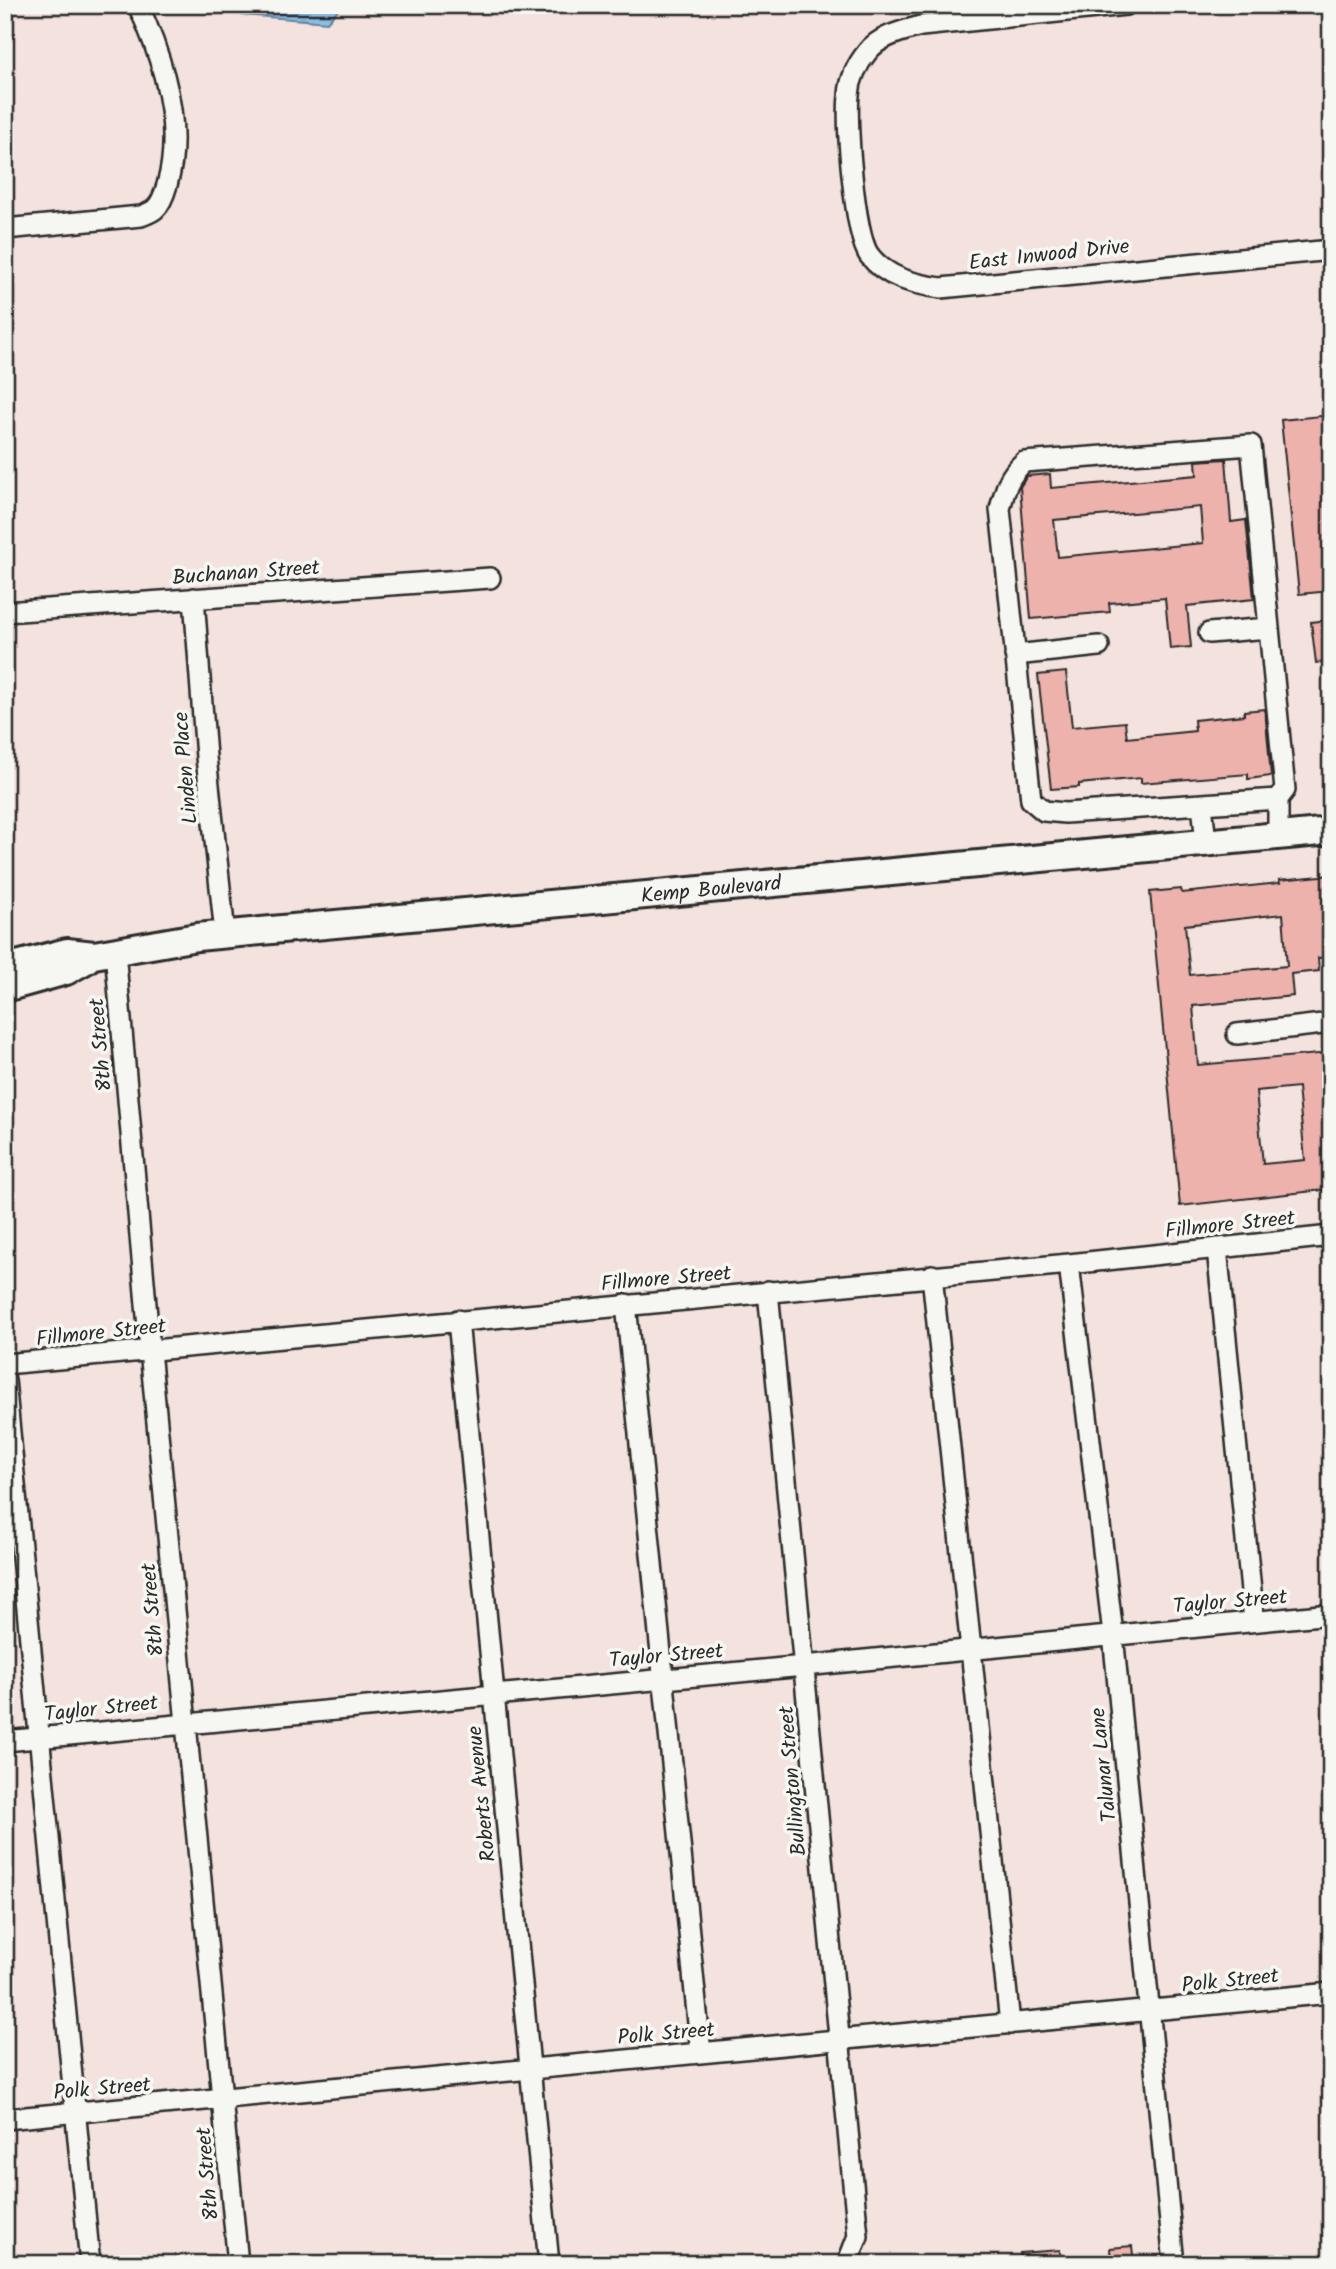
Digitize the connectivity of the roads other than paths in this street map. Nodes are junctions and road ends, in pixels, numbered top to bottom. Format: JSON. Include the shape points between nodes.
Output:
{"nodes":[{"id":1,"x":138,"y":5,"type":"edge"},
{"id":2,"x":1126,"y":5,"type":"edge"},
{"id":3,"x":5,"y":229,"type":"edge"},
{"id":4,"x":1331,"y":250,"type":"edge"},
{"id":5,"x":490,"y":578,"type":"dead end"},
{"id":6,"x":194,"y":598,"type":"junction"},
{"id":7,"x":5,"y":612,"type":"edge"},
{"id":8,"x":1269,"y":628,"type":"junction"},
{"id":9,"x":1209,"y":633,"type":"dead end"},
{"id":10,"x":1099,"y":646,"type":"dead end"},
{"id":11,"x":1016,"y":655,"type":"junction"},
{"id":12,"x":1278,"y":799,"type":"junction"},
{"id":13,"x":1202,"y":804,"type":"junction"},
{"id":14,"x":1331,"y":831,"type":"edge"},
{"id":15,"x":1278,"y":836,"type":"junction"},
{"id":16,"x":1206,"y":843,"type":"junction"},
{"id":17,"x":225,"y":934,"type":"junction"},
{"id":18,"x":104,"y":953,"type":"junction"},
{"id":19,"x":5,"y":968,"type":"edge"},
{"id":20,"x":5,"y":989,"type":"edge"},
{"id":21,"x":1331,"y":1023,"type":"edge"},
{"id":22,"x":1237,"y":1034,"type":"dead end"},
{"id":23,"x":1331,"y":1236,"type":"edge"},
{"id":24,"x":1217,"y":1248,"type":"junction"},
{"id":25,"x":1069,"y":1264,"type":"junction"},
{"id":26,"x":932,"y":1275,"type":"junction"},
{"id":27,"x":768,"y":1291,"type":"junction"},
{"id":28,"x":626,"y":1304,"type":"junction"},
{"id":29,"x":458,"y":1320,"type":"junction"},
{"id":30,"x":150,"y":1350,"type":"junction"},
{"id":31,"x":5,"y":1364,"type":"edge"},
{"id":32,"x":5,"y":1380,"type":"edge"},
{"id":33,"x":1331,"y":1614,"type":"edge"},
{"id":34,"x":1254,"y":1621,"type":"junction"},
{"id":35,"x":1113,"y":1634,"type":"junction"},
{"id":36,"x":971,"y":1648,"type":"junction"},
{"id":37,"x":804,"y":1666,"type":"junction"},
{"id":38,"x":663,"y":1678,"type":"junction"},
{"id":39,"x":494,"y":1693,"type":"junction"},
{"id":40,"x":185,"y":1723,"type":"junction"},
{"id":41,"x":40,"y":1737,"type":"junction"},
{"id":42,"x":5,"y":1741,"type":"edge"},
{"id":43,"x":1331,"y":1993,"type":"edge"},
{"id":44,"x":1150,"y":2011,"type":"junction"},
{"id":45,"x":1010,"y":2024,"type":"junction"},
{"id":46,"x":840,"y":2040,"type":"junction"},
{"id":47,"x":701,"y":2053,"type":"junction"},
{"id":48,"x":531,"y":2069,"type":"junction"},
{"id":49,"x":223,"y":2099,"type":"junction"},
{"id":50,"x":76,"y":2113,"type":"junction"},
{"id":51,"x":5,"y":2119,"type":"edge"},
{"id":52,"x":90,"y":2264,"type":"edge"},
{"id":53,"x":238,"y":2264,"type":"edge"},
{"id":54,"x":549,"y":2264,"type":"edge"},
{"id":55,"x":847,"y":2264,"type":"edge"},
{"id":56,"x":1174,"y":2264,"type":"edge"}],
"edges":[{"from":1,"to":3,"type":"street","via":[[168,92],[173,131],[172,167],[158,207],[141,216]]},
{"from":2,"to":4,"type":"street","name":"East Inwood Drive","via":[[921,26],[892,34],[870,48],[857,67],[849,93],[852,168],[860,232],[869,254],[891,274],[941,288]]},
{"from":5,"to":6,"type":"street","name":"Buchanan Street"},
{"from":6,"to":7,"type":"street","name":"Buchanan Street"},
{"from":6,"to":17,"type":"street","name":"Linden Place"},
{"from":8,"to":9,"type":"street"},
{"from":8,"to":11,"type":"street","via":[[1251,445],[1024,463],[1007,481],[1000,509]]},
{"from":8,"to":12,"type":"street","via":[[1285,790]]},
{"from":10,"to":11,"type":"street"},
{"from":11,"to":13,"type":"street","via":[[1031,800],[1044,811]]},
{"from":12,"to":13,"type":"street"},
{"from":12,"to":15,"type":"street"},
{"from":13,"to":16,"type":"street"},
{"from":14,"to":15,"type":"main road","name":"Kemp Boulevard"},
{"from":15,"to":16,"type":"main road","name":"Kemp Boulevard"},
{"from":16,"to":17,"type":"main road","name":"Kemp Boulevard"},
{"from":17,"to":18,"type":"main road","name":"Kemp Boulevard"},
{"from":18,"to":19,"type":"main road","name":"Kemp Boulevard","via":[[67,952]]},
{"from":18,"to":20,"type":"main road","name":"Kemp Boulevard","via":[[66,971]]},
{"from":18,"to":30,"type":"street","name":"8th Street"},
{"from":21,"to":22,"type":"street"},
{"from":23,"to":24,"type":"street","name":"Fillmore Street"},
{"from":24,"to":25,"type":"street","name":"Fillmore Street"},
{"from":24,"to":34,"type":"street"},
{"from":25,"to":26,"type":"street","name":"Fillmore Street"},
{"from":25,"to":35,"type":"street","name":"Talunar Lane"},
{"from":26,"to":27,"type":"street","name":"Fillmore Street"},
{"from":26,"to":36,"type":"street"},
{"from":27,"to":28,"type":"street","name":"Fillmore Street"},
{"from":27,"to":37,"type":"street","name":"Bullington Street"},
{"from":28,"to":29,"type":"street","name":"Fillmore Street"},
{"from":28,"to":38,"type":"street"},
{"from":29,"to":30,"type":"street","name":"Fillmore Street"},
{"from":29,"to":39,"type":"street","name":"Roberts Avenue"},
{"from":30,"to":31,"type":"street","name":"Fillmore Street"},
{"from":30,"to":40,"type":"street","name":"8th Street"},
{"from":32,"to":41,"type":"street"},
{"from":33,"to":34,"type":"street","name":"Taylor Street"},
{"from":34,"to":35,"type":"street","name":"Taylor Street"},
{"from":35,"to":36,"type":"street","name":"Taylor Street"},
{"from":35,"to":44,"type":"street","name":"Talunar Lane"},
{"from":36,"to":37,"type":"street","name":"Taylor Street"},
{"from":36,"to":45,"type":"street"},
{"from":37,"to":38,"type":"street","name":"Taylor Street"},
{"from":37,"to":46,"type":"street","name":"Bullington Street"},
{"from":38,"to":39,"type":"street","name":"Taylor Street"},
{"from":38,"to":47,"type":"street"},
{"from":39,"to":40,"type":"street","name":"Taylor Street"},
{"from":39,"to":48,"type":"street","name":"Roberts Avenue"},
{"from":40,"to":41,"type":"street","name":"Taylor Street"},
{"from":40,"to":49,"type":"street","name":"8th Street"},
{"from":41,"to":42,"type":"street","name":"Taylor Street"},
{"from":41,"to":50,"type":"street"},
{"from":43,"to":44,"type":"street","name":"Polk Street"},
{"from":44,"to":45,"type":"street","name":"Polk Street"},
{"from":44,"to":56,"type":"street","name":"Talunar Lane"},
{"from":45,"to":46,"type":"street","name":"Polk Street"},
{"from":46,"to":47,"type":"street","name":"Polk Street"},
{"from":46,"to":55,"type":"street","name":"Bullington Street","via":[[858,2236]]},
{"from":47,"to":48,"type":"street","name":"Polk Street"},
{"from":48,"to":49,"type":"street","name":"Polk Street"},
{"from":48,"to":54,"type":"street","name":"Roberts Avenue"},
{"from":49,"to":50,"type":"street","name":"Polk Street"},
{"from":49,"to":53,"type":"street","name":"8th Street"},
{"from":50,"to":51,"type":"street","name":"Polk Street"},
{"from":50,"to":52,"type":"street"}]}
